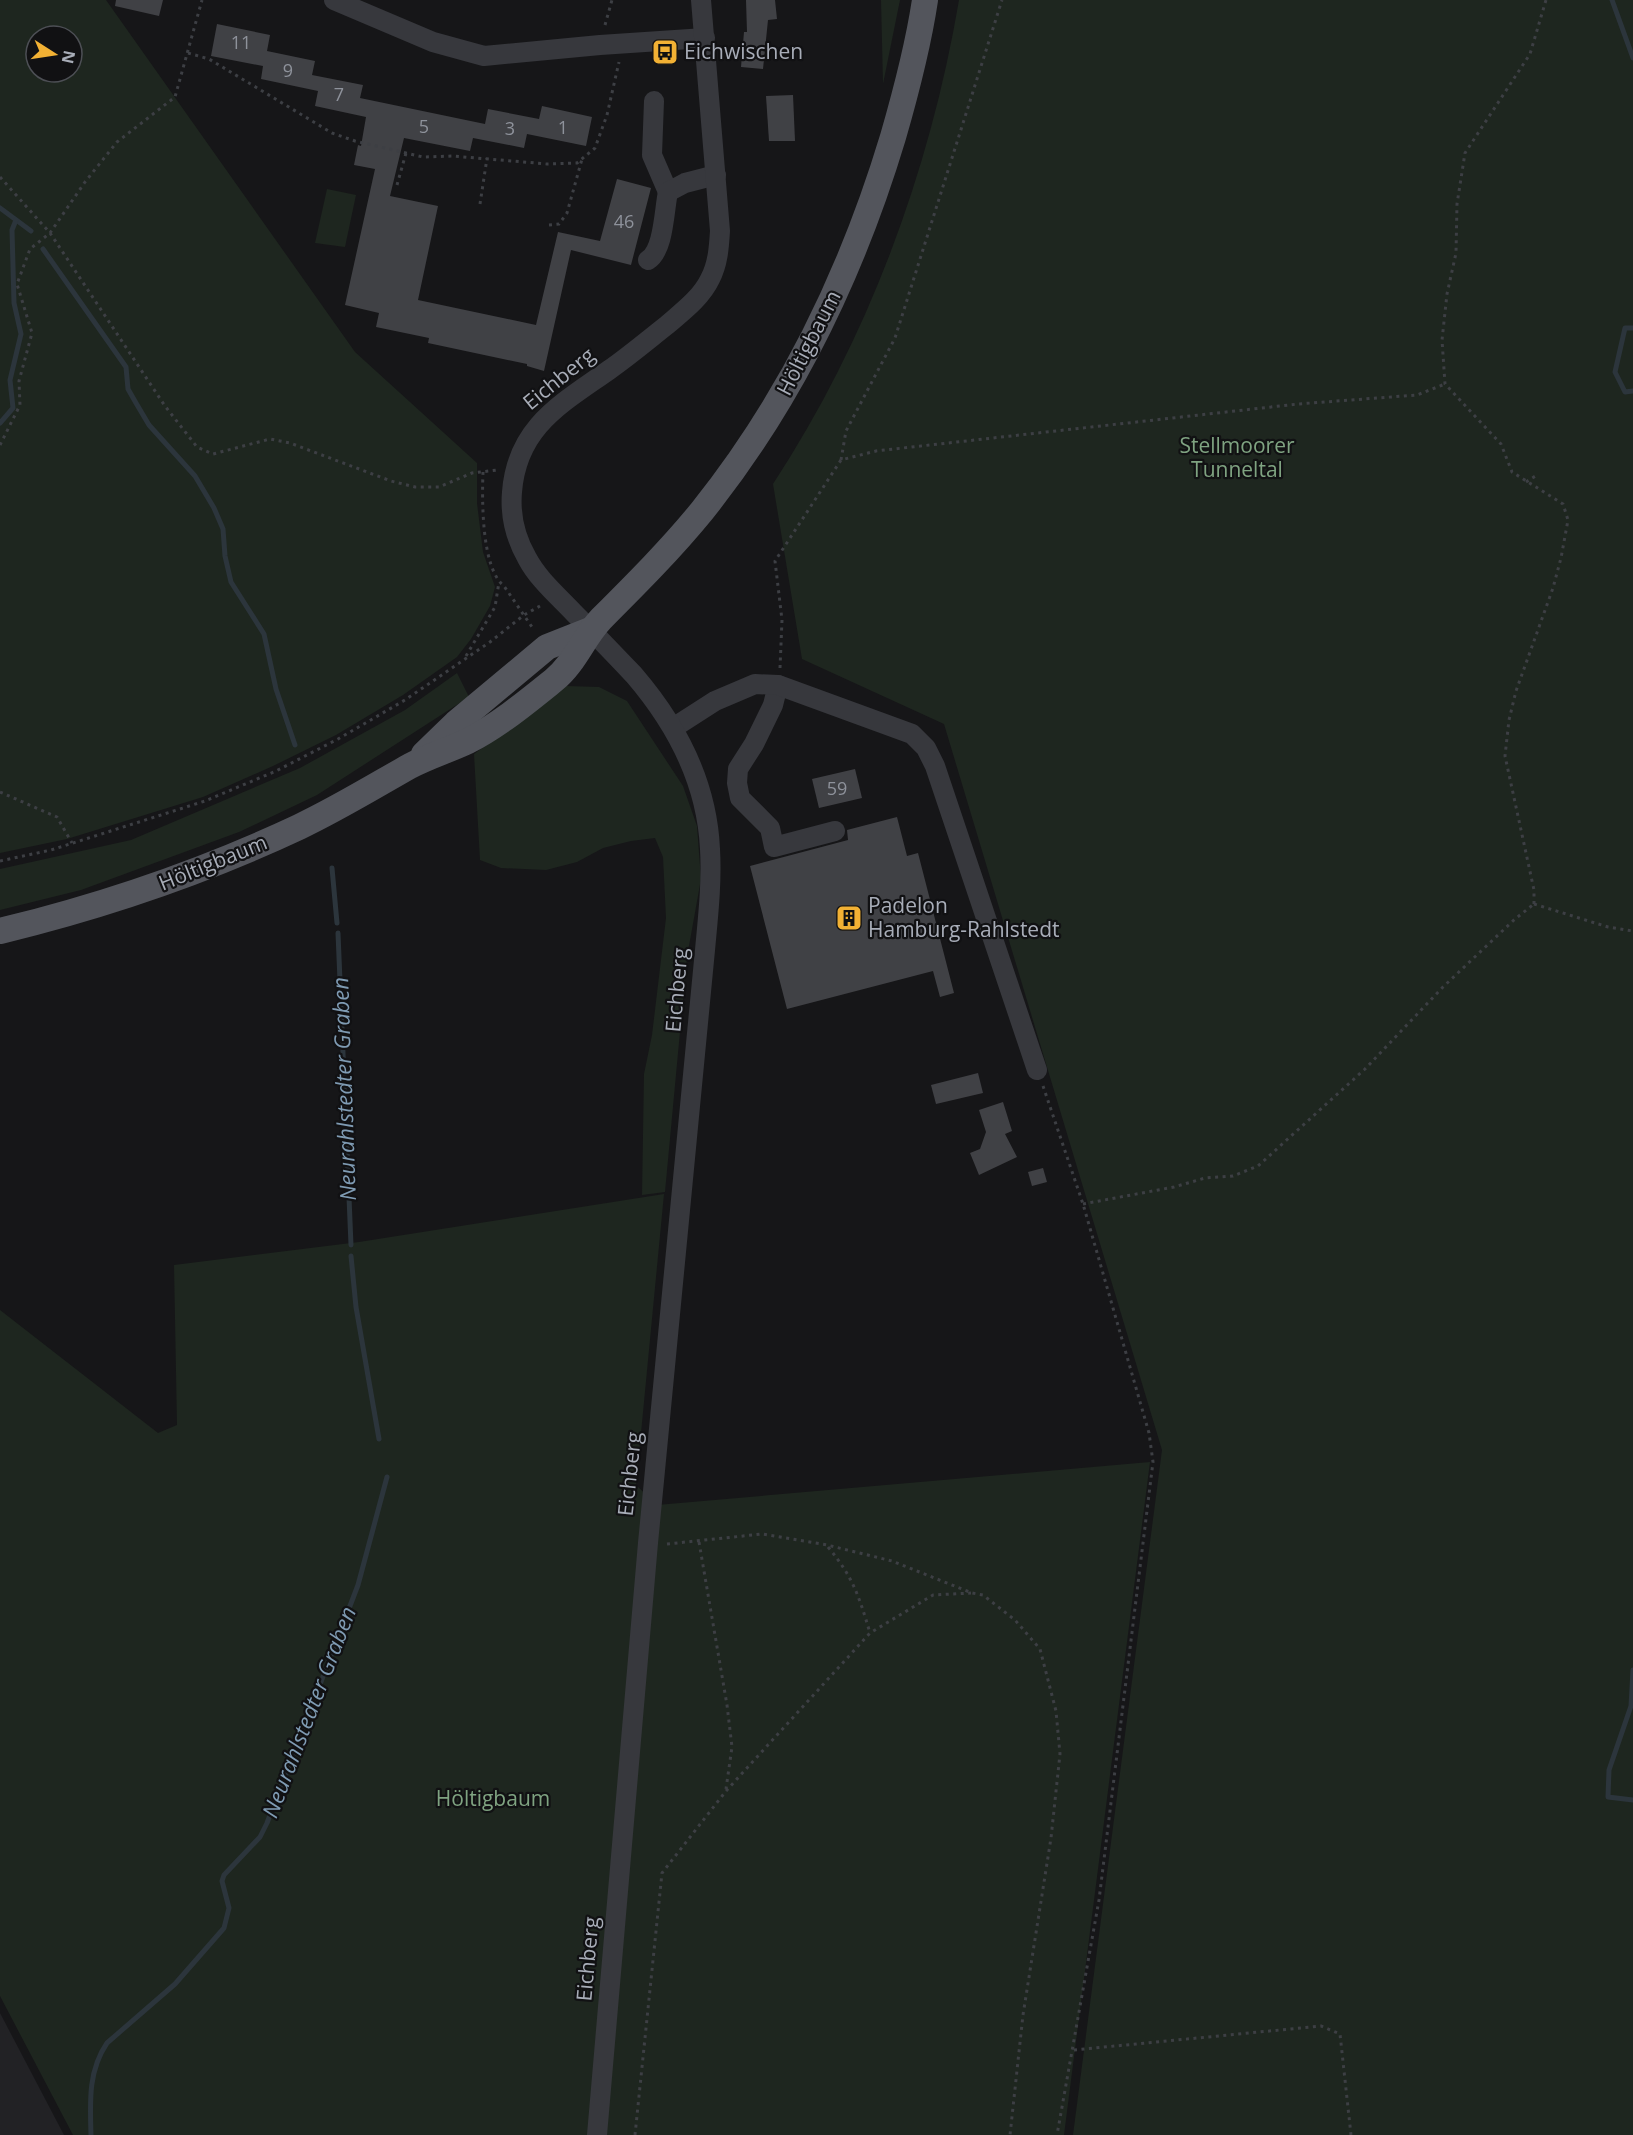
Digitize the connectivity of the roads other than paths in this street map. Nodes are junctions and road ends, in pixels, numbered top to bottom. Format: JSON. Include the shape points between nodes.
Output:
{"nodes":[{"id":1,"x":334,"y":0,"type":"edge"},
{"id":2,"x":701,"y":0,"type":"edge"},
{"id":3,"x":925,"y":0,"type":"edge"},
{"id":4,"x":705,"y":38,"type":"junction"},
{"id":5,"x":654,"y":101,"type":"dead end"},
{"id":6,"x":716,"y":175,"type":"junction"},
{"id":7,"x":668,"y":192,"type":"junction"},
{"id":8,"x":648,"y":260,"type":"dead end"},
{"id":9,"x":590,"y":630,"type":"junction"},
{"id":10,"x":778,"y":685,"type":"junction"},
{"id":11,"x":673,"y":728,"type":"junction"},
{"id":12,"x":414,"y":764,"type":"junction"},
{"id":13,"x":835,"y":831,"type":"dead end"},
{"id":14,"x":0,"y":931,"type":"edge"},
{"id":15,"x":1037,"y":1070,"type":"road end"},
{"id":16,"x":597,"y":2135,"type":"edge"}],
"edges":[{"from":1,"to":4,"type":"street","via":[[434,42],[484,57]]},
{"from":2,"to":4,"type":"street","name":"Eichberg"},
{"from":3,"to":9,"type":"main road","name":"Höltigbaum","via":[[915,58],[880,179],[836,293],[800,364],[759,434],[703,509],[658,562]]},
{"from":4,"to":6,"type":"street","name":"Eichberg"},
{"from":5,"to":7,"type":"street","via":[[652,155]]},
{"from":6,"to":7,"type":"street"},
{"from":6,"to":9,"type":"street","name":"Eichberg","via":[[720,231],[718,256],[710,280],[679,314],[629,356],[552,411],[534,430],[514,473],[515,529],[526,557],[536,573]]},
{"from":7,"to":8,"type":"street","via":[[660,245]]},
{"from":9,"to":11,"type":"street","name":"Eichberg","via":[[649,692]]},
{"from":9,"to":12,"type":"main road","name":"Höltigbaum","via":[[547,647],[456,723]]},
{"from":9,"to":12,"type":"main road","name":"Höltigbaum","via":[[566,670],[537,693],[471,739]]},
{"from":10,"to":11,"type":"street","via":[[755,684],[715,701]]},
{"from":10,"to":13,"type":"street","via":[[773,705],[738,769],[740,798],[770,828],[774,847]]},
{"from":10,"to":15,"type":"street","via":[[912,734],[926,748]]},
{"from":11,"to":16,"type":"street","name":"Eichberg","via":[[687,754],[702,799],[710,848],[710,885]]},
{"from":12,"to":14,"type":"main road","name":"Höltigbaum","via":[[301,826],[172,881]]}]}
